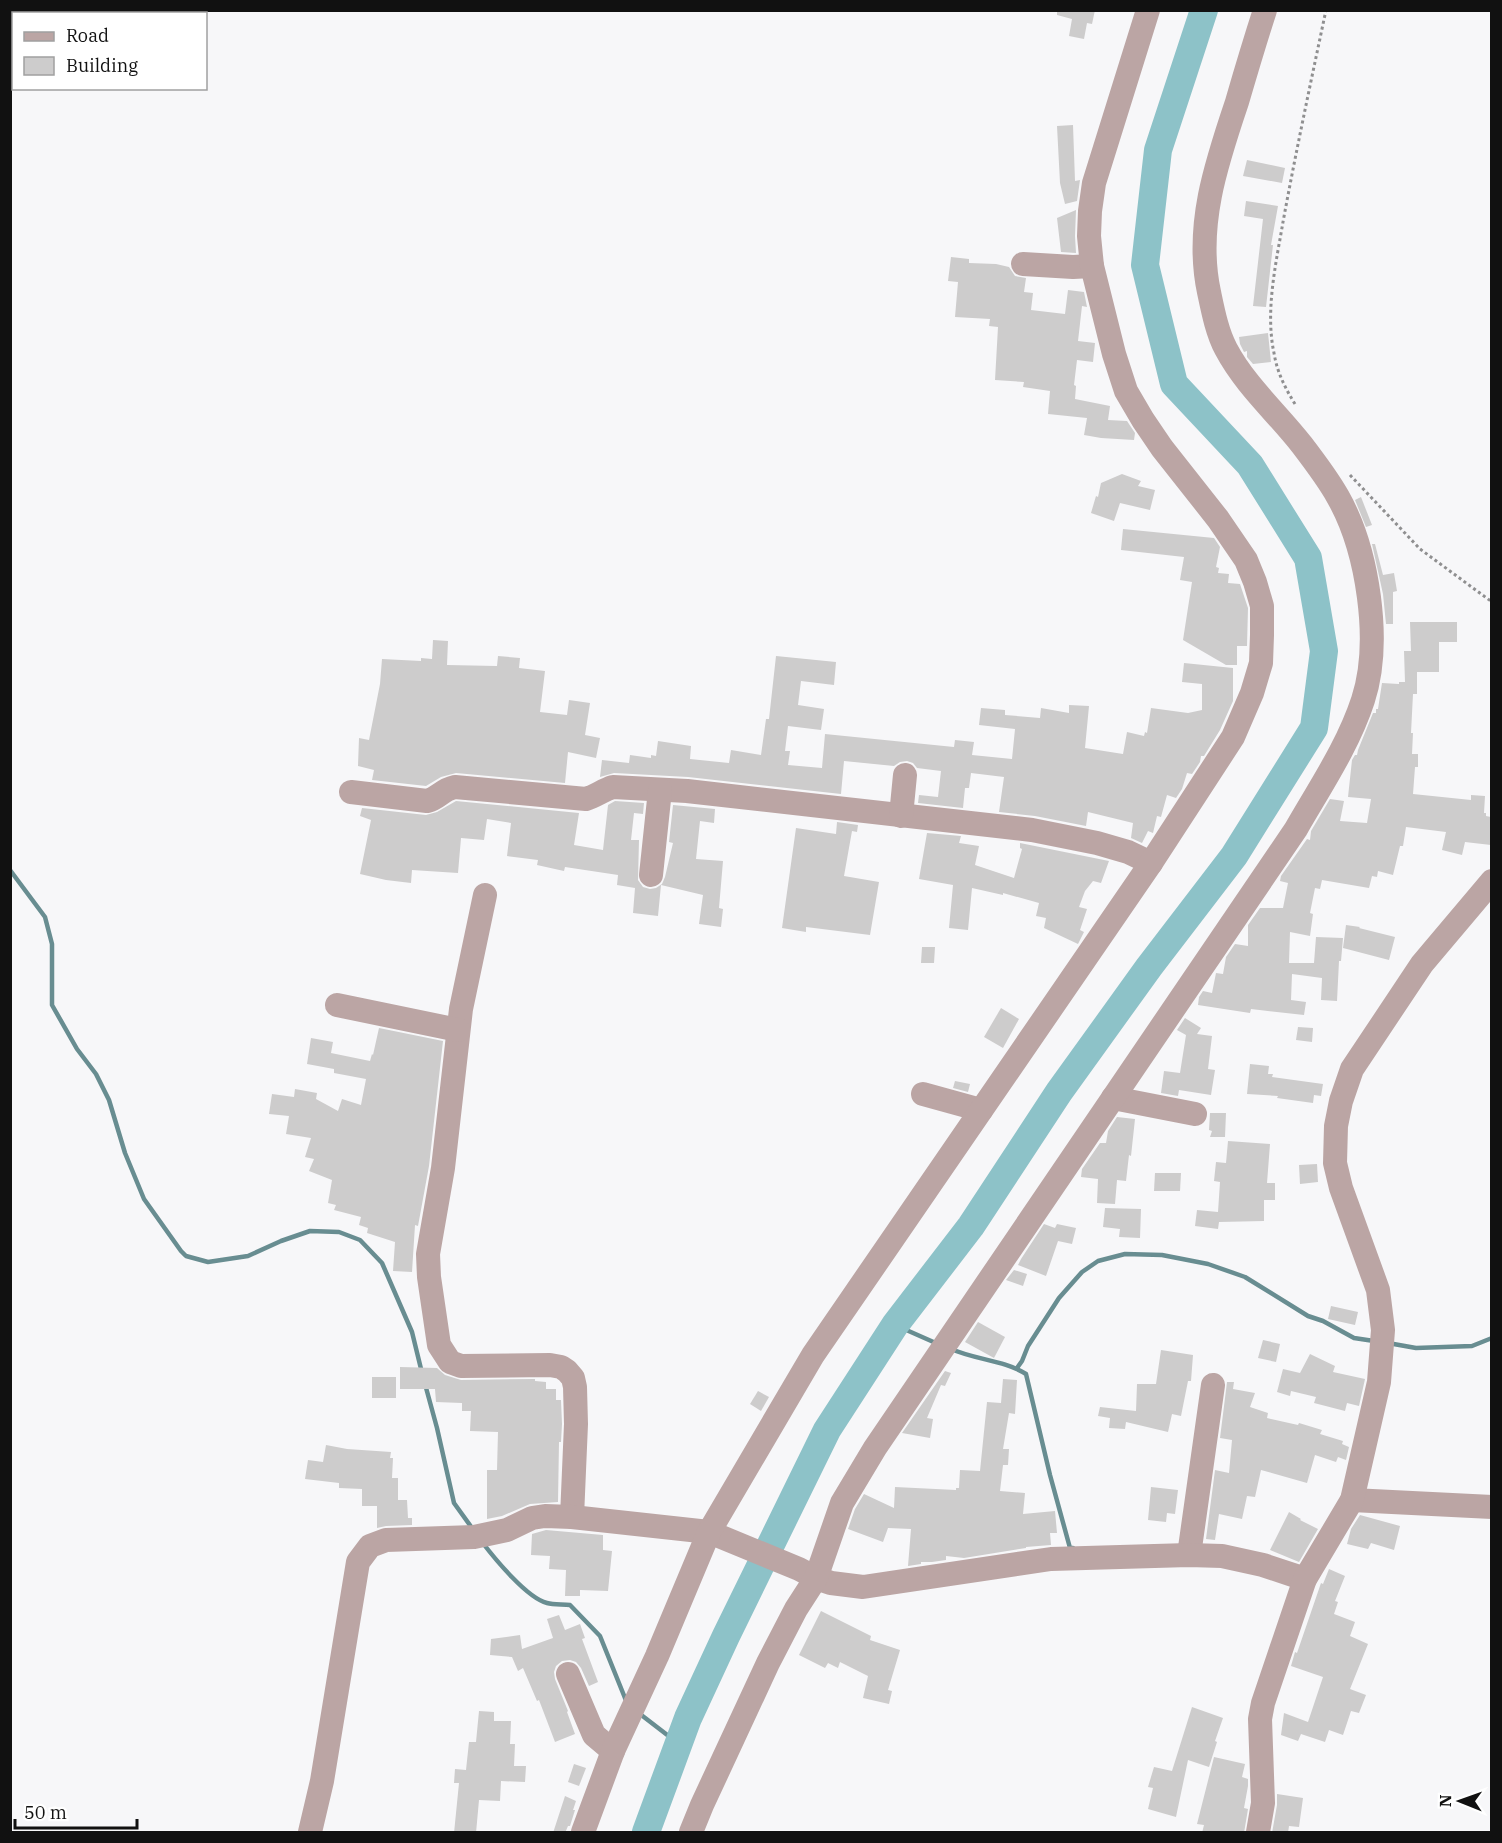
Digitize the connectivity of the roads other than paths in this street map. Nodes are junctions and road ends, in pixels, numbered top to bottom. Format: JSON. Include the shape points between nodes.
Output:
{"nodes":[{"id":1,"x":1148,"y":10,"type":"edge"},
{"id":2,"x":1265,"y":10,"type":"edge"},
{"id":3,"x":1023,"y":264,"type":"dead end"},
{"id":4,"x":1092,"y":266,"type":"junction"},
{"id":5,"x":905,"y":775,"type":"dead end"},
{"id":6,"x":660,"y":790,"type":"junction"},
{"id":7,"x":351,"y":792,"type":"dead end"},
{"id":8,"x":901,"y":816,"type":"junction"},
{"id":9,"x":1151,"y":863,"type":"junction"},
{"id":10,"x":651,"y":875,"type":"dead end"},
{"id":11,"x":1491,"y":881,"type":"edge"},
{"id":12,"x":485,"y":895,"type":"dead end"},
{"id":13,"x":337,"y":1005,"type":"dead end"},
{"id":14,"x":458,"y":1030,"type":"junction"},
{"id":15,"x":923,"y":1094,"type":"dead end"},
{"id":16,"x":1113,"y":1098,"type":"junction"},
{"id":17,"x":981,"y":1110,"type":"junction"},
{"id":18,"x":1195,"y":1114,"type":"dead end"},
{"id":19,"x":1213,"y":1385,"type":"dead end"},
{"id":20,"x":1352,"y":1500,"type":"junction"},
{"id":21,"x":1491,"y":1507,"type":"edge"},
{"id":22,"x":572,"y":1517,"type":"junction"},
{"id":23,"x":715,"y":1534,"type":"junction"},
{"id":24,"x":1189,"y":1555,"type":"junction"},
{"id":25,"x":807,"y":1574,"type":"junction"},
{"id":26,"x":1305,"y":1579,"type":"junction"},
{"id":27,"x":568,"y":1674,"type":"dead end"},
{"id":28,"x":616,"y":1745,"type":"junction"},
{"id":29,"x":310,"y":1833,"type":"edge"},
{"id":30,"x":583,"y":1833,"type":"edge"},
{"id":31,"x":691,"y":1833,"type":"edge"},
{"id":32,"x":1258,"y":1833,"type":"edge"}],
"edges":[{"from":1,"to":4,"type":"street","via":[[1094,183],[1089,219]]},
{"from":2,"to":16,"type":"street","via":[[1210,191],[1204,233],[1209,292],[1225,347],[1238,369],[1320,468],[1353,529],[1366,577],[1371,640],[1369,674],[1344,745],[1296,829]]},
{"from":3,"to":4,"type":"street"},
{"from":4,"to":9,"type":"street","via":[[1126,391],[1162,448],[1246,560],[1262,606],[1261,663],[1233,737]]},
{"from":5,"to":8,"type":"street"},
{"from":6,"to":7,"type":"street","via":[[613,788],[586,799],[455,787],[444,789],[427,801]]},
{"from":6,"to":8,"type":"street"},
{"from":6,"to":10,"type":"street"},
{"from":8,"to":9,"type":"street","via":[[1032,830],[1107,846]]},
{"from":9,"to":17,"type":"street"},
{"from":11,"to":20,"type":"street","via":[[1422,964],[1352,1069],[1335,1126],[1335,1163],[1378,1290],[1383,1330],[1378,1382]]},
{"from":12,"to":14,"type":"street"},
{"from":13,"to":14,"type":"street"},
{"from":14,"to":22,"type":"street","via":[[443,1168],[428,1254],[440,1345],[450,1362],[461,1366],[550,1365],[561,1367],[573,1378],[576,1424]]},
{"from":15,"to":17,"type":"street"},
{"from":16,"to":18,"type":"street"},
{"from":16,"to":25,"type":"street","via":[[875,1448]]},
{"from":17,"to":23,"type":"street","via":[[813,1355]]},
{"from":19,"to":24,"type":"street"},
{"from":20,"to":21,"type":"street"},
{"from":20,"to":26,"type":"street"},
{"from":22,"to":23,"type":"street"},
{"from":22,"to":29,"type":"street","via":[[532,1518],[507,1530],[474,1537],[386,1540],[370,1546],[363,1554],[358,1562]]},
{"from":23,"to":25,"type":"street"},
{"from":23,"to":28,"type":"street"},
{"from":24,"to":25,"type":"street","via":[[1051,1559],[863,1587],[831,1583]]},
{"from":24,"to":26,"type":"street","via":[[1222,1556]]},
{"from":25,"to":31,"type":"street","via":[[796,1609]]},
{"from":26,"to":32,"type":"street","via":[[1260,1719],[1263,1803]]},
{"from":27,"to":28,"type":"street","via":[[594,1735]]},
{"from":28,"to":30,"type":"street"}]}
